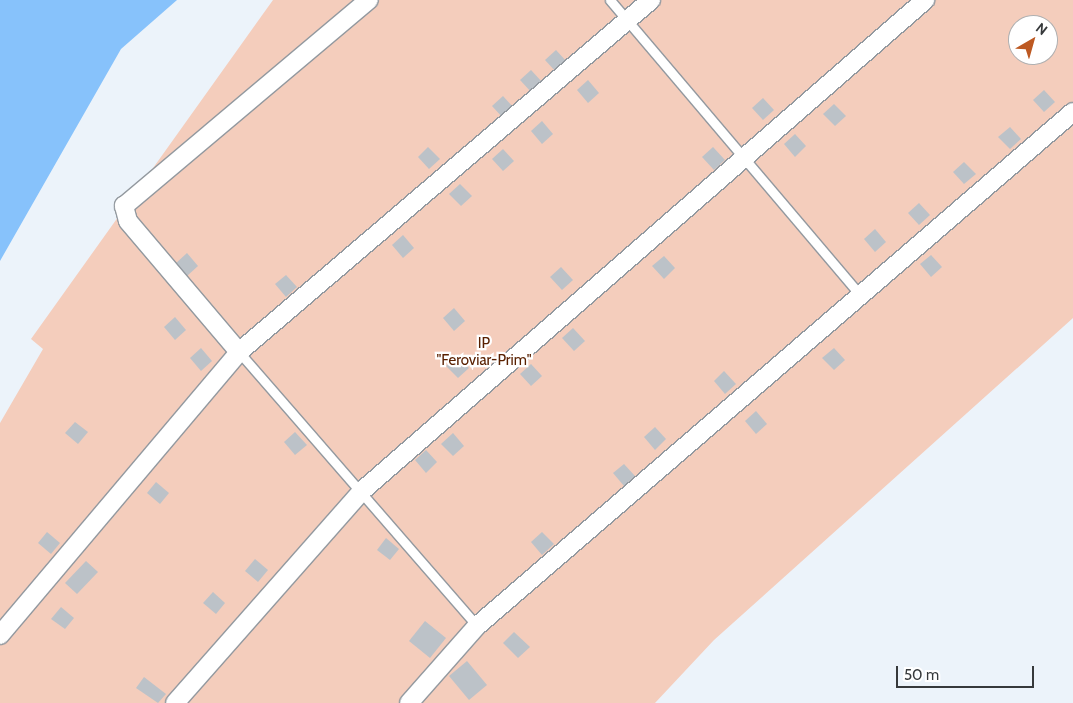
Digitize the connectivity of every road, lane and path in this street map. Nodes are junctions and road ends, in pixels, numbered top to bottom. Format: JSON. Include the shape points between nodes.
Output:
{"nodes":[{"id":1,"x":369,"y":0,"type":"edge"},
{"id":2,"x":610,"y":0,"type":"edge"},
{"id":3,"x":651,"y":0,"type":"edge"},
{"id":4,"x":925,"y":0,"type":"edge"},
{"id":5,"x":627,"y":20,"type":"junction"},
{"id":6,"x":1073,"y":112,"type":"edge"},
{"id":7,"x":745,"y":156,"type":"junction"},
{"id":8,"x":860,"y":295,"type":"junction"},
{"id":9,"x":239,"y":352,"type":"junction"},
{"id":10,"x":363,"y":490,"type":"junction"},
{"id":11,"x":477,"y":626,"type":"junction"},
{"id":12,"x":0,"y":635,"type":"edge"},
{"id":13,"x":175,"y":703,"type":"edge"},
{"id":14,"x":409,"y":703,"type":"edge"}],
"edges":[{"from":1,"to":9,"type":"street","via":[[124,206],[128,221]]},
{"from":2,"to":5,"type":"lane"},
{"from":3,"to":5,"type":"street"},
{"from":4,"to":7,"type":"street"},
{"from":5,"to":7,"type":"lane"},
{"from":5,"to":9,"type":"street"},
{"from":6,"to":8,"type":"street"},
{"from":7,"to":8,"type":"lane"},
{"from":7,"to":10,"type":"street"},
{"from":8,"to":11,"type":"street"},
{"from":9,"to":10,"type":"lane"},
{"from":9,"to":12,"type":"street"},
{"from":10,"to":11,"type":"lane"},
{"from":10,"to":13,"type":"street"},
{"from":11,"to":14,"type":"street"}]}
